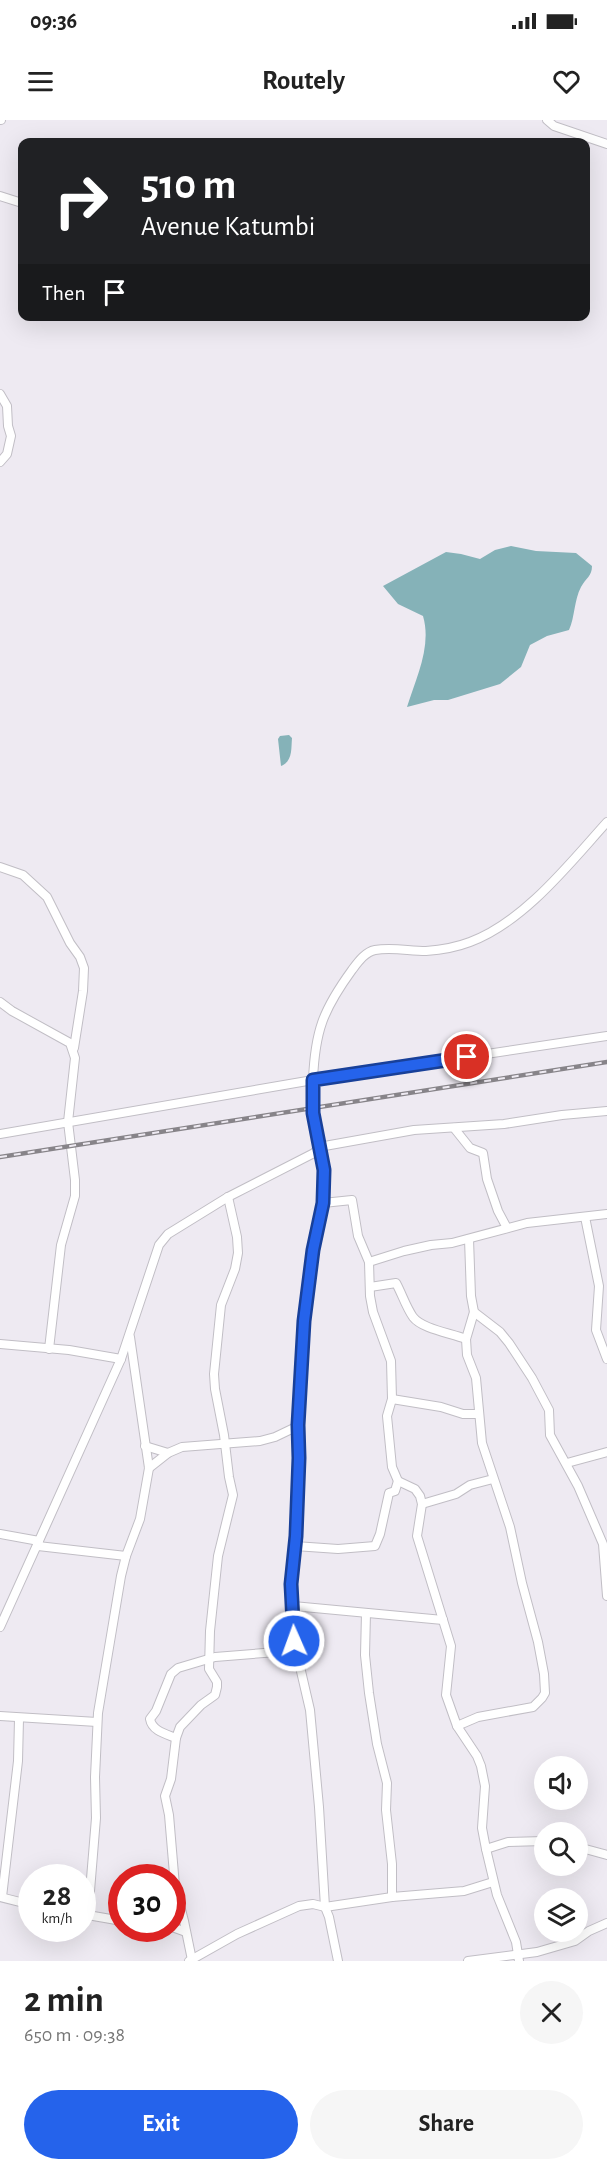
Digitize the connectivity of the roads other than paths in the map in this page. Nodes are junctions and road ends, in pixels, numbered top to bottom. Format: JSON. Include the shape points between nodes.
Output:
{"nodes":[{"id":1,"x":547,"y":120,"type":"edge"},
{"id":2,"x":589,"y":138,"type":"edge"},
{"id":3,"x":590,"y":138,"type":"edge"},
{"id":4,"x":607,"y":144,"type":"edge"},
{"id":5,"x":0,"y":196,"type":"edge"},
{"id":6,"x":18,"y":202,"type":"edge"},
{"id":7,"x":0,"y":394,"type":"edge"},
{"id":8,"x":0,"y":462,"type":"edge"},
{"id":9,"x":607,"y":822,"type":"edge"},
{"id":10,"x":0,"y":867,"type":"edge"},
{"id":11,"x":0,"y":1002,"type":"edge"},
{"id":12,"x":607,"y":1036,"type":"edge"},
{"id":13,"x":74,"y":1050,"type":"junction"},
{"id":14,"x":313,"y":1080,"type":"junction"},
{"id":15,"x":607,"y":1111,"type":"edge"},
{"id":16,"x":68,"y":1122,"type":"junction"},
{"id":17,"x":454,"y":1128,"type":"junction"},
{"id":18,"x":0,"y":1134,"type":"edge"},
{"id":19,"x":319,"y":1147,"type":"junction"},
{"id":20,"x":228,"y":1197,"type":"junction"},
{"id":21,"x":323,"y":1203,"type":"junction"},
{"id":22,"x":607,"y":1214,"type":"edge"},
{"id":23,"x":585,"y":1217,"type":"junction"},
{"id":24,"x":507,"y":1228,"type":"junction"},
{"id":25,"x":469,"y":1239,"type":"junction"},
{"id":26,"x":369,"y":1262,"type":"junction"},
{"id":27,"x":370,"y":1287,"type":"junction"},
{"id":28,"x":474,"y":1312,"type":"junction"},
{"id":29,"x":129,"y":1334,"type":"junction"},
{"id":30,"x":466,"y":1339,"type":"junction"},
{"id":31,"x":0,"y":1344,"type":"edge"},
{"id":32,"x":49,"y":1349,"type":"junction"},
{"id":33,"x":121,"y":1359,"type":"junction"},
{"id":34,"x":607,"y":1359,"type":"edge"},
{"id":35,"x":392,"y":1399,"type":"junction"},
{"id":36,"x":479,"y":1414,"type":"junction"},
{"id":37,"x":298,"y":1425,"type":"junction"},
{"id":38,"x":225,"y":1444,"type":"junction"},
{"id":39,"x":145,"y":1446,"type":"junction"},
{"id":40,"x":607,"y":1452,"type":"edge"},
{"id":41,"x":168,"y":1453,"type":"junction"},
{"id":42,"x":567,"y":1463,"type":"junction"},
{"id":43,"x":149,"y":1468,"type":"junction"},
{"id":44,"x":493,"y":1479,"type":"junction"},
{"id":45,"x":398,"y":1481,"type":"junction"},
{"id":46,"x":422,"y":1504,"type":"junction"},
{"id":47,"x":0,"y":1534,"type":"edge"},
{"id":48,"x":39,"y":1543,"type":"junction"},
{"id":49,"x":295,"y":1546,"type":"junction"},
{"id":50,"x":126,"y":1556,"type":"junction"},
{"id":51,"x":606,"y":1570,"type":"edge"},
{"id":52,"x":607,"y":1596,"type":"edge"},
{"id":53,"x":293,"y":1606,"type":"junction"},
{"id":54,"x":366,"y":1613,"type":"junction"},
{"id":55,"x":443,"y":1620,"type":"junction"},
{"id":56,"x":0,"y":1627,"type":"edge"},
{"id":57,"x":294,"y":1641,"type":"junction"},
{"id":58,"x":209,"y":1659,"type":"junction"},
{"id":59,"x":0,"y":1716,"type":"edge"},
{"id":60,"x":19,"y":1719,"type":"junction"},
{"id":61,"x":97,"y":1722,"type":"junction"},
{"id":62,"x":457,"y":1726,"type":"junction"},
{"id":63,"x":176,"y":1738,"type":"junction"},
{"id":64,"x":534,"y":1841,"type":"edge"},
{"id":65,"x":486,"y":1849,"type":"junction"},
{"id":66,"x":588,"y":1850,"type":"edge"},
{"id":67,"x":607,"y":1855,"type":"edge"},
{"id":68,"x":91,"y":1864,"type":"edge"},
{"id":69,"x":173,"y":1864,"type":"edge"},
{"id":70,"x":493,"y":1882,"type":"junction"},
{"id":71,"x":1,"y":1897,"type":"edge"},
{"id":72,"x":392,"y":1897,"type":"junction"},
{"id":73,"x":18,"y":1901,"type":"edge"},
{"id":74,"x":325,"y":1907,"type":"junction"},
{"id":75,"x":607,"y":1923,"type":"edge"},
{"id":76,"x":186,"y":1932,"type":"edge"},
{"id":77,"x":519,"y":1957,"type":"edge"},
{"id":78,"x":190,"y":1960,"type":"edge"},
{"id":79,"x":338,"y":1961,"type":"edge"},
{"id":80,"x":468,"y":1961,"type":"edge"}],
"edges":[{"from":1,"to":2,"type":"street"},
{"from":3,"to":4,"type":"street"},
{"from":5,"to":6,"type":"street"},
{"from":7,"to":8,"type":"street","via":[[7,406],[11,436],[7,454]]},
{"from":9,"to":14,"type":"street","via":[[552,884],[508,921],[471,942],[426,951],[367,952],[323,1016]]},
{"from":10,"to":13,"type":"street","via":[[23,874],[47,897],[80,957],[84,968],[83,991]]},
{"from":11,"to":13,"type":"street","via":[[70,1043]]},
{"from":12,"to":14,"type":"street"},
{"from":13,"to":16,"type":"street"},
{"from":14,"to":16,"type":"street"},
{"from":14,"to":19,"type":"street"},
{"from":15,"to":17,"type":"street"},
{"from":16,"to":18,"type":"street"},
{"from":16,"to":32,"type":"street","via":[[75,1196],[61,1245]]},
{"from":17,"to":19,"type":"street","via":[[414,1130]]},
{"from":17,"to":24,"type":"street","via":[[470,1148],[483,1153],[487,1179]]},
{"from":19,"to":20,"type":"street"},
{"from":19,"to":21,"type":"street","via":[[324,1170]]},
{"from":20,"to":29,"type":"street","via":[[168,1234],[159,1245]]},
{"from":20,"to":38,"type":"street","via":[[238,1253],[221,1305],[214,1374]]},
{"from":21,"to":26,"type":"street","via":[[352,1200],[358,1236]]},
{"from":21,"to":37,"type":"street","via":[[304,1321]]},
{"from":22,"to":23,"type":"street"},
{"from":23,"to":24,"type":"street"},
{"from":23,"to":34,"type":"street","via":[[599,1286],[596,1330]]},
{"from":24,"to":25,"type":"street"},
{"from":25,"to":26,"type":"street"},
{"from":25,"to":28,"type":"street"},
{"from":26,"to":27,"type":"street"},
{"from":27,"to":30,"type":"street","via":[[396,1283],[413,1317],[422,1326]]},
{"from":27,"to":35,"type":"street","via":[[374,1312],[392,1361]]},
{"from":28,"to":30,"type":"street"},
{"from":28,"to":42,"type":"street","via":[[500,1332],[532,1378],[549,1410],[550,1435]]},
{"from":29,"to":33,"type":"street"},
{"from":29,"to":39,"type":"street"},
{"from":30,"to":36,"type":"street","via":[[476,1378]]},
{"from":31,"to":32,"type":"street"},
{"from":32,"to":33,"type":"street"},
{"from":33,"to":48,"type":"street"},
{"from":35,"to":36,"type":"street"},
{"from":35,"to":45,"type":"street","via":[[387,1416],[388,1438]]},
{"from":36,"to":44,"type":"street","via":[[484,1453]]},
{"from":37,"to":38,"type":"street","via":[[260,1441]]},
{"from":37,"to":49,"type":"street"},
{"from":38,"to":41,"type":"street"},
{"from":38,"to":58,"type":"street","via":[[233,1495],[218,1556]]},
{"from":39,"to":41,"type":"street"},
{"from":39,"to":43,"type":"street"},
{"from":40,"to":42,"type":"street"},
{"from":41,"to":43,"type":"street"},
{"from":42,"to":51,"type":"street","via":[[603,1544]]},
{"from":43,"to":50,"type":"street","via":[[140,1518]]},
{"from":44,"to":46,"type":"street","via":[[470,1485],[451,1497]]},
{"from":44,"to":62,"type":"street","via":[[510,1527],[538,1642],[545,1693],[533,1707],[478,1717]]},
{"from":45,"to":46,"type":"street","via":[[415,1489]]},
{"from":45,"to":49,"type":"street","via":[[395,1491],[389,1493],[375,1546]]},
{"from":46,"to":55,"type":"street","via":[[417,1536]]},
{"from":47,"to":48,"type":"street"},
{"from":48,"to":50,"type":"street"},
{"from":48,"to":56,"type":"street"},
{"from":49,"to":53,"type":"street"},
{"from":50,"to":61,"type":"street"},
{"from":51,"to":52,"type":"street"},
{"from":53,"to":54,"type":"street"},
{"from":53,"to":57,"type":"street"},
{"from":54,"to":55,"type":"street"},
{"from":54,"to":72,"type":"street","via":[[369,1693],[376,1744],[387,1783]]},
{"from":55,"to":62,"type":"street","via":[[451,1646],[446,1695]]},
{"from":57,"to":58,"type":"street","via":[[277,1652]]},
{"from":57,"to":74,"type":"street","via":[[310,1710]]},
{"from":58,"to":63,"type":"street","via":[[209,1669],[217,1682],[215,1695],[188,1718]]},
{"from":58,"to":63,"type":"street","via":[[178,1668],[171,1674],[150,1719],[157,1730]]},
{"from":59,"to":60,"type":"street"},
{"from":60,"to":61,"type":"street"},
{"from":60,"to":71,"type":"street","via":[[18,1761]]},
{"from":61,"to":68,"type":"street","via":[[96,1818]]},
{"from":62,"to":65,"type":"street","via":[[481,1766]]},
{"from":63,"to":69,"type":"street","via":[[173,1772],[165,1796]]},
{"from":64,"to":65,"type":"street","via":[[507,1842]]},
{"from":65,"to":70,"type":"street"},
{"from":66,"to":67,"type":"street"},
{"from":70,"to":72,"type":"street","via":[[464,1891]]},
{"from":70,"to":77,"type":"street"},
{"from":71,"to":73,"type":"street"},
{"from":72,"to":74,"type":"street"},
{"from":74,"to":78,"type":"street","via":[[299,1906]]},
{"from":74,"to":79,"type":"street"},
{"from":75,"to":77,"type":"street","via":[[575,1941]]},
{"from":76,"to":78,"type":"street"},
{"from":77,"to":80,"type":"street"}]}
